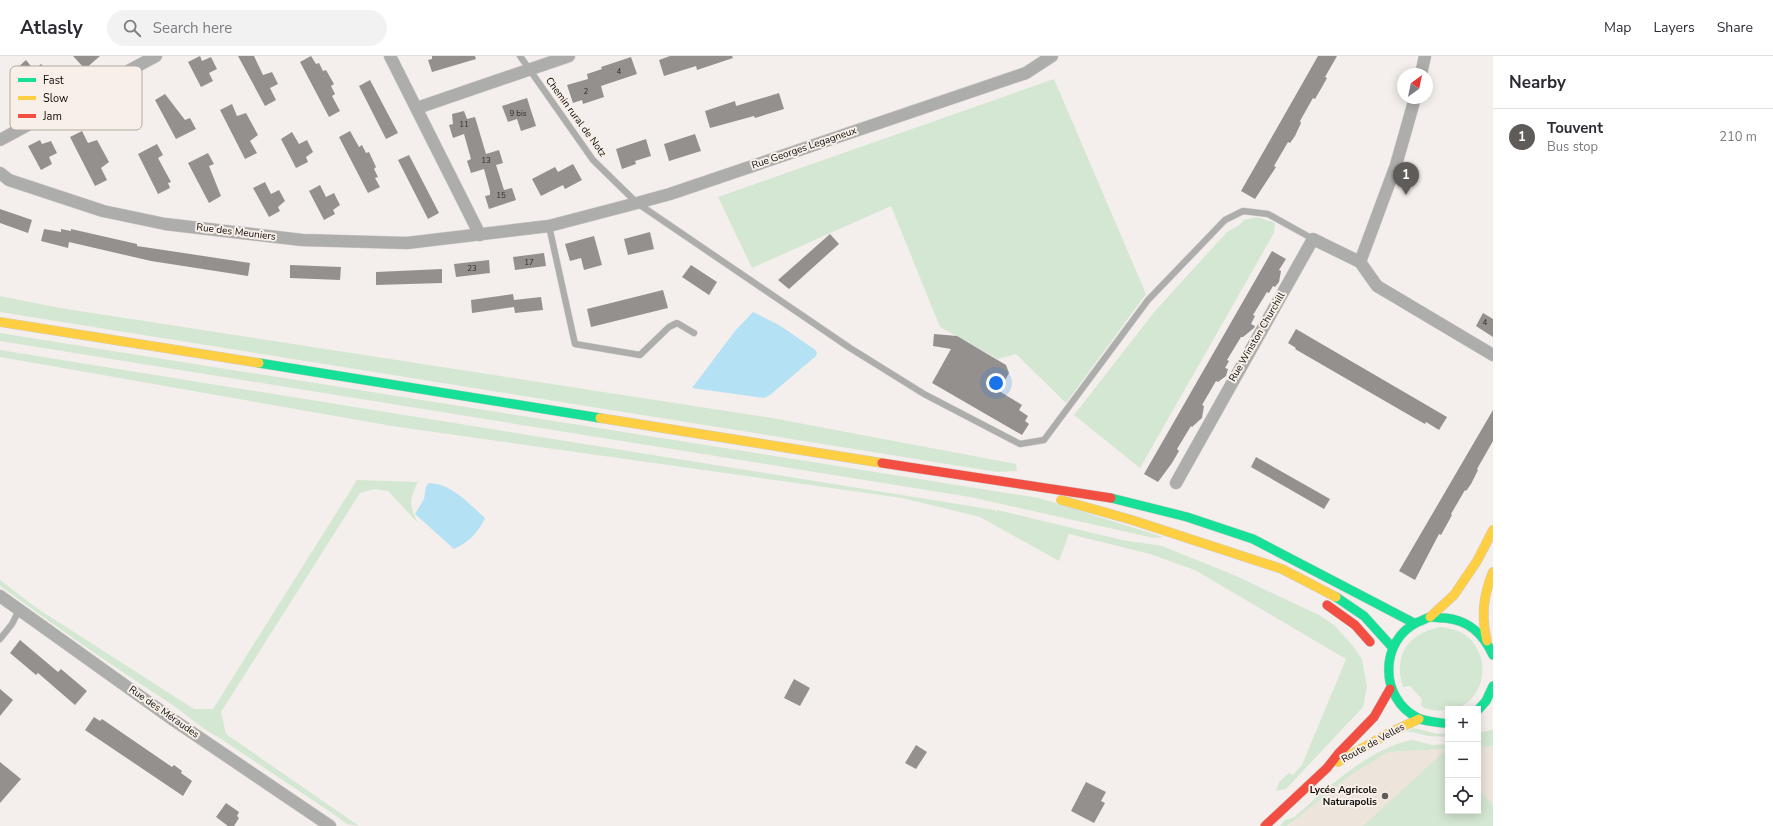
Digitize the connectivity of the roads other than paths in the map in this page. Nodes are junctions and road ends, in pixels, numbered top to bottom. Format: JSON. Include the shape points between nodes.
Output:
{"nodes":[{"id":1,"x":156,"y":56,"type":"edge"},
{"id":2,"x":390,"y":56,"type":"edge"},
{"id":3,"x":520,"y":56,"type":"edge"},
{"id":4,"x":569,"y":56,"type":"edge"},
{"id":5,"x":1052,"y":56,"type":"edge"},
{"id":6,"x":1425,"y":56,"type":"edge"},
{"id":7,"x":137,"y":66,"type":"edge"},
{"id":8,"x":1422,"y":68,"type":"edge"},
{"id":9,"x":529,"y":69,"type":"junction"},
{"id":10,"x":1413,"y":104,"type":"edge"},
{"id":11,"x":417,"y":108,"type":"junction"},
{"id":12,"x":19,"y":130,"type":"edge"},
{"id":13,"x":0,"y":140,"type":"edge"},
{"id":14,"x":0,"y":173,"type":"edge"},
{"id":15,"x":637,"y":204,"type":"junction"},
{"id":16,"x":549,"y":226,"type":"junction"},
{"id":17,"x":480,"y":235,"type":"junction"},
{"id":18,"x":1313,"y":239,"type":"junction"},
{"id":19,"x":1360,"y":262,"type":"junction"},
{"id":20,"x":0,"y":322,"type":"edge"},
{"id":21,"x":694,"y":332,"type":"dead end"},
{"id":22,"x":1493,"y":355,"type":"edge"},
{"id":23,"x":977,"y":478,"type":"junction"},
{"id":24,"x":1176,"y":483,"type":"dead end"},
{"id":25,"x":1493,"y":530,"type":"edge"},
{"id":26,"x":1203,"y":543,"type":"junction"},
{"id":27,"x":1493,"y":572,"type":"edge"},
{"id":28,"x":1275,"y":577,"type":"dead end"},
{"id":29,"x":0,"y":596,"type":"edge"},
{"id":30,"x":1318,"y":600,"type":"dead end"},
{"id":31,"x":20,"y":610,"type":"junction"},
{"id":32,"x":1430,"y":617,"type":"junction"},
{"id":33,"x":1414,"y":623,"type":"junction"},
{"id":34,"x":0,"y":639,"type":"edge"},
{"id":35,"x":1487,"y":642,"type":"junction"},
{"id":36,"x":1392,"y":648,"type":"junction"},
{"id":37,"x":1493,"y":655,"type":"edge"},
{"id":38,"x":1388,"y":663,"type":"junction"},
{"id":39,"x":1493,"y":686,"type":"edge"},
{"id":40,"x":1390,"y":689,"type":"junction"},
{"id":41,"x":1481,"y":710,"type":"edge"},
{"id":42,"x":1419,"y":719,"type":"junction"},
{"id":43,"x":1445,"y":724,"type":"edge"},
{"id":44,"x":1327,"y":768,"type":"junction"},
{"id":45,"x":330,"y":826,"type":"edge"},
{"id":46,"x":1265,"y":826,"type":"edge"}],
"edges":[{"from":1,"to":7,"type":"street"},
{"from":2,"to":11,"type":"street"},
{"from":3,"to":9,"type":"lane","name":"Chemin rural de Notz"},
{"from":4,"to":9,"type":"street"},
{"from":5,"to":15,"type":"street","name":"Rue Georges Legagneux","via":[[1026,73]]},
{"from":6,"to":8,"type":"street"},
{"from":9,"to":11,"type":"street"},
{"from":9,"to":15,"type":"lane","name":"Chemin rural de Notz","via":[[593,160]]},
{"from":10,"to":19,"type":"street","via":[[1396,165]]},
{"from":11,"to":17,"type":"street"},
{"from":12,"to":13,"type":"street"},
{"from":14,"to":17,"type":"street","name":"Rue des Meuniers","via":[[9,180],[103,211],[165,224],[302,240],[407,243]]},
{"from":15,"to":16,"type":"street","name":"Rue Georges Legagneux"},
{"from":15,"to":18,"type":"lane","name":"Chemin rural de Notz","via":[[850,348],[924,394],[1020,444],[1044,440],[1148,300],[1225,220],[1243,212],[1268,214]]},
{"from":16,"to":17,"type":"street","name":"Rue des Meuniers"},
{"from":16,"to":21,"type":"lane","via":[[576,344],[640,355],[669,327],[677,323]]},
{"from":18,"to":19,"type":"street"},
{"from":18,"to":24,"type":"street","name":"Rue Winston Churchill"},
{"from":19,"to":22,"type":"street","via":[[1377,286]]},
{"from":20,"to":23,"type":"main road"},
{"from":23,"to":26,"type":"main road","via":[[1124,518]]},
{"from":23,"to":33,"type":"main road","via":[[1063,489],[1190,517],[1252,539]]},
{"from":25,"to":32,"type":"main road","via":[[1477,561],[1454,595]]},
{"from":26,"to":28,"type":"main road"},
{"from":26,"to":36,"type":"main road","via":[[1282,569],[1342,600],[1364,616]]},
{"from":27,"to":35,"type":"main road","via":[[1483,599],[1482,622]]},
{"from":29,"to":31,"type":"street","name":"Rue des Méraudes"},
{"from":30,"to":38,"type":"main road","via":[[1355,626]]},
{"from":31,"to":34,"type":"lane"},
{"from":31,"to":45,"type":"street","name":"Rue des Méraudes","via":[[172,719]]},
{"from":32,"to":33,"type":"main road"},
{"from":32,"to":35,"type":"main road","via":[[1447,616],[1463,621],[1477,629]]},
{"from":33,"to":36,"type":"main road","via":[[1401,634]]},
{"from":35,"to":37,"type":"main road"},
{"from":36,"to":38,"type":"main road"},
{"from":38,"to":40,"type":"main road"},
{"from":39,"to":41,"type":"main road"},
{"from":40,"to":42,"type":"main road","via":[[1407,712]]},
{"from":40,"to":44,"type":"main road","name":"Route de Velles","via":[[1374,717]]},
{"from":42,"to":43,"type":"main road","via":[[1434,724]]},
{"from":42,"to":44,"type":"main road","name":"Route de Velles","via":[[1394,730]]},
{"from":44,"to":46,"type":"main road","name":"Route de Velles"}]}
